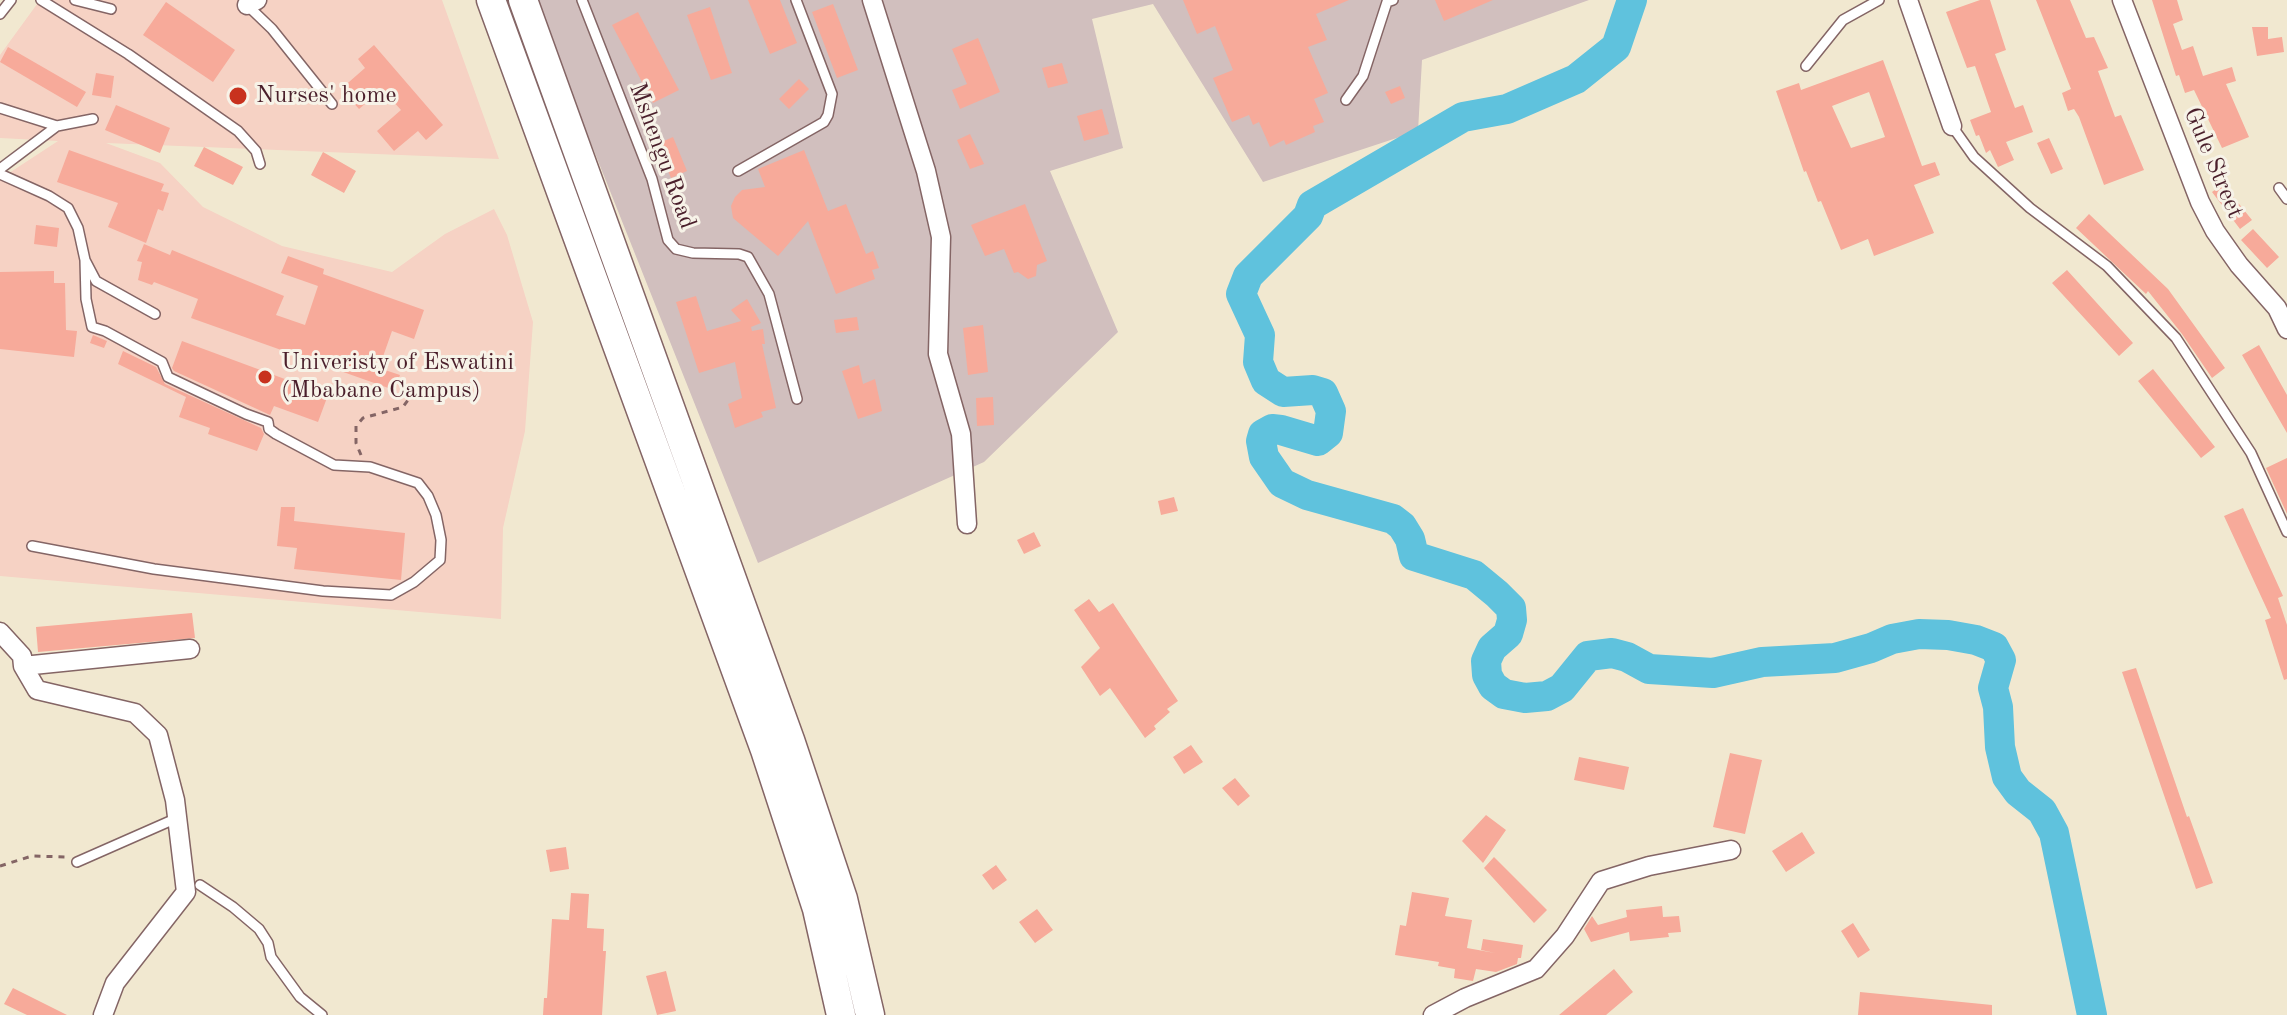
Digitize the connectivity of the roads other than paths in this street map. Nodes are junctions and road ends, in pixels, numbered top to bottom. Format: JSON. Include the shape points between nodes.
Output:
{"nodes":[{"id":1,"x":11,"y":0,"type":"edge"},
{"id":2,"x":41,"y":0,"type":"edge"},
{"id":3,"x":75,"y":0,"type":"edge"},
{"id":4,"x":491,"y":0,"type":"edge"},
{"id":5,"x":523,"y":0,"type":"edge"},
{"id":6,"x":582,"y":0,"type":"edge"},
{"id":7,"x":796,"y":0,"type":"edge"},
{"id":8,"x":872,"y":0,"type":"edge"},
{"id":9,"x":1879,"y":0,"type":"edge"},
{"id":10,"x":1908,"y":0,"type":"edge"},
{"id":11,"x":2122,"y":0,"type":"edge"},
{"id":12,"x":1389,"y":1,"type":"edge"},
{"id":13,"x":249,"y":2,"type":"edge"},
{"id":14,"x":111,"y":9,"type":"dead end"},
{"id":15,"x":0,"y":14,"type":"edge"},
{"id":16,"x":1806,"y":66,"type":"dead end"},
{"id":17,"x":1346,"y":100,"type":"dead end"},
{"id":18,"x":332,"y":104,"type":"dead end"},
{"id":19,"x":0,"y":108,"type":"edge"},
{"id":20,"x":93,"y":119,"type":"dead end"},
{"id":21,"x":57,"y":126,"type":"junction"},
{"id":22,"x":1952,"y":126,"type":"joint"},
{"id":23,"x":260,"y":164,"type":"dead end"},
{"id":24,"x":738,"y":171,"type":"dead end"},
{"id":25,"x":0,"y":172,"type":"edge"},
{"id":26,"x":2279,"y":188,"type":"dead end"},
{"id":27,"x":2287,"y":199,"type":"edge"},
{"id":28,"x":85,"y":260,"type":"junction"},
{"id":29,"x":2282,"y":303,"type":"edge"},
{"id":30,"x":155,"y":314,"type":"dead end"},
{"id":31,"x":2287,"y":329,"type":"edge"},
{"id":32,"x":797,"y":399,"type":"dead end"},
{"id":33,"x":967,"y":524,"type":"dead end"},
{"id":34,"x":2287,"y":532,"type":"edge"},
{"id":35,"x":32,"y":546,"type":"dead end"},
{"id":36,"x":0,"y":632,"type":"edge"},
{"id":37,"x":190,"y":649,"type":"dead end"},
{"id":38,"x":23,"y":666,"type":"junction"},
{"id":39,"x":177,"y":818,"type":"junction"},
{"id":40,"x":1731,"y":850,"type":"dead end"},
{"id":41,"x":81,"y":860,"type":"road end"},
{"id":42,"x":200,"y":885,"type":"dead end"},
{"id":43,"x":103,"y":1015,"type":"edge"},
{"id":44,"x":322,"y":1015,"type":"edge"},
{"id":45,"x":841,"y":1015,"type":"edge"},
{"id":46,"x":870,"y":1015,"type":"edge"},
{"id":47,"x":1433,"y":1015,"type":"edge"}],
"edges":[{"from":1,"to":15,"type":"lane"},
{"from":2,"to":23,"type":"lane","via":[[238,131]]},
{"from":3,"to":14,"type":"lane"},
{"from":4,"to":45,"type":"main road","via":[[765,750],[817,909]]},
{"from":5,"to":46,"type":"main road","via":[[790,740],[843,899]]},
{"from":6,"to":32,"type":"lane","name":"Mshengu Road","via":[[652,179],[668,240],[676,249],[693,253],[748,257],[769,294]]},
{"from":7,"to":24,"type":"lane","via":[[832,94],[828,115]]},
{"from":8,"to":33,"type":"street","via":[[926,171],[941,237],[938,354],[961,434]]},
{"from":9,"to":16,"type":"lane","via":[[1843,20]]},
{"from":10,"to":22,"type":"street"},
{"from":11,"to":29,"type":"street","name":"Gule Street","via":[[2215,231],[2239,265]]},
{"from":12,"to":17,"type":"lane","via":[[1370,61]]},
{"from":13,"to":18,"type":"lane"},
{"from":19,"to":21,"type":"lane"},
{"from":20,"to":21,"type":"lane"},
{"from":21,"to":25,"type":"lane"},
{"from":22,"to":34,"type":"lane","via":[[1974,157],[2107,266],[2176,338],[2251,453]]},
{"from":25,"to":28,"type":"lane","via":[[68,208]]},
{"from":26,"to":27,"type":"lane"},
{"from":28,"to":30,"type":"lane","via":[[96,281]]},
{"from":28,"to":35,"type":"lane","via":[[92,327],[162,362],[168,377],[268,422],[276,434],[334,465],[370,467],[418,483],[428,496],[441,540],[440,560],[391,595],[154,569]]},
{"from":29,"to":31,"type":"street","name":"Gule Street"},
{"from":36,"to":38,"type":"street","via":[[22,656]]},
{"from":37,"to":38,"type":"street"},
{"from":38,"to":39,"type":"street","via":[[37,690],[135,713],[158,735]]},
{"from":39,"to":41,"type":"lane"},
{"from":39,"to":43,"type":"street","via":[[186,892],[115,983]]},
{"from":40,"to":47,"type":"street","via":[[1601,881],[1536,969]]},
{"from":42,"to":44,"type":"lane","via":[[259,929],[271,957],[300,997]]}]}
